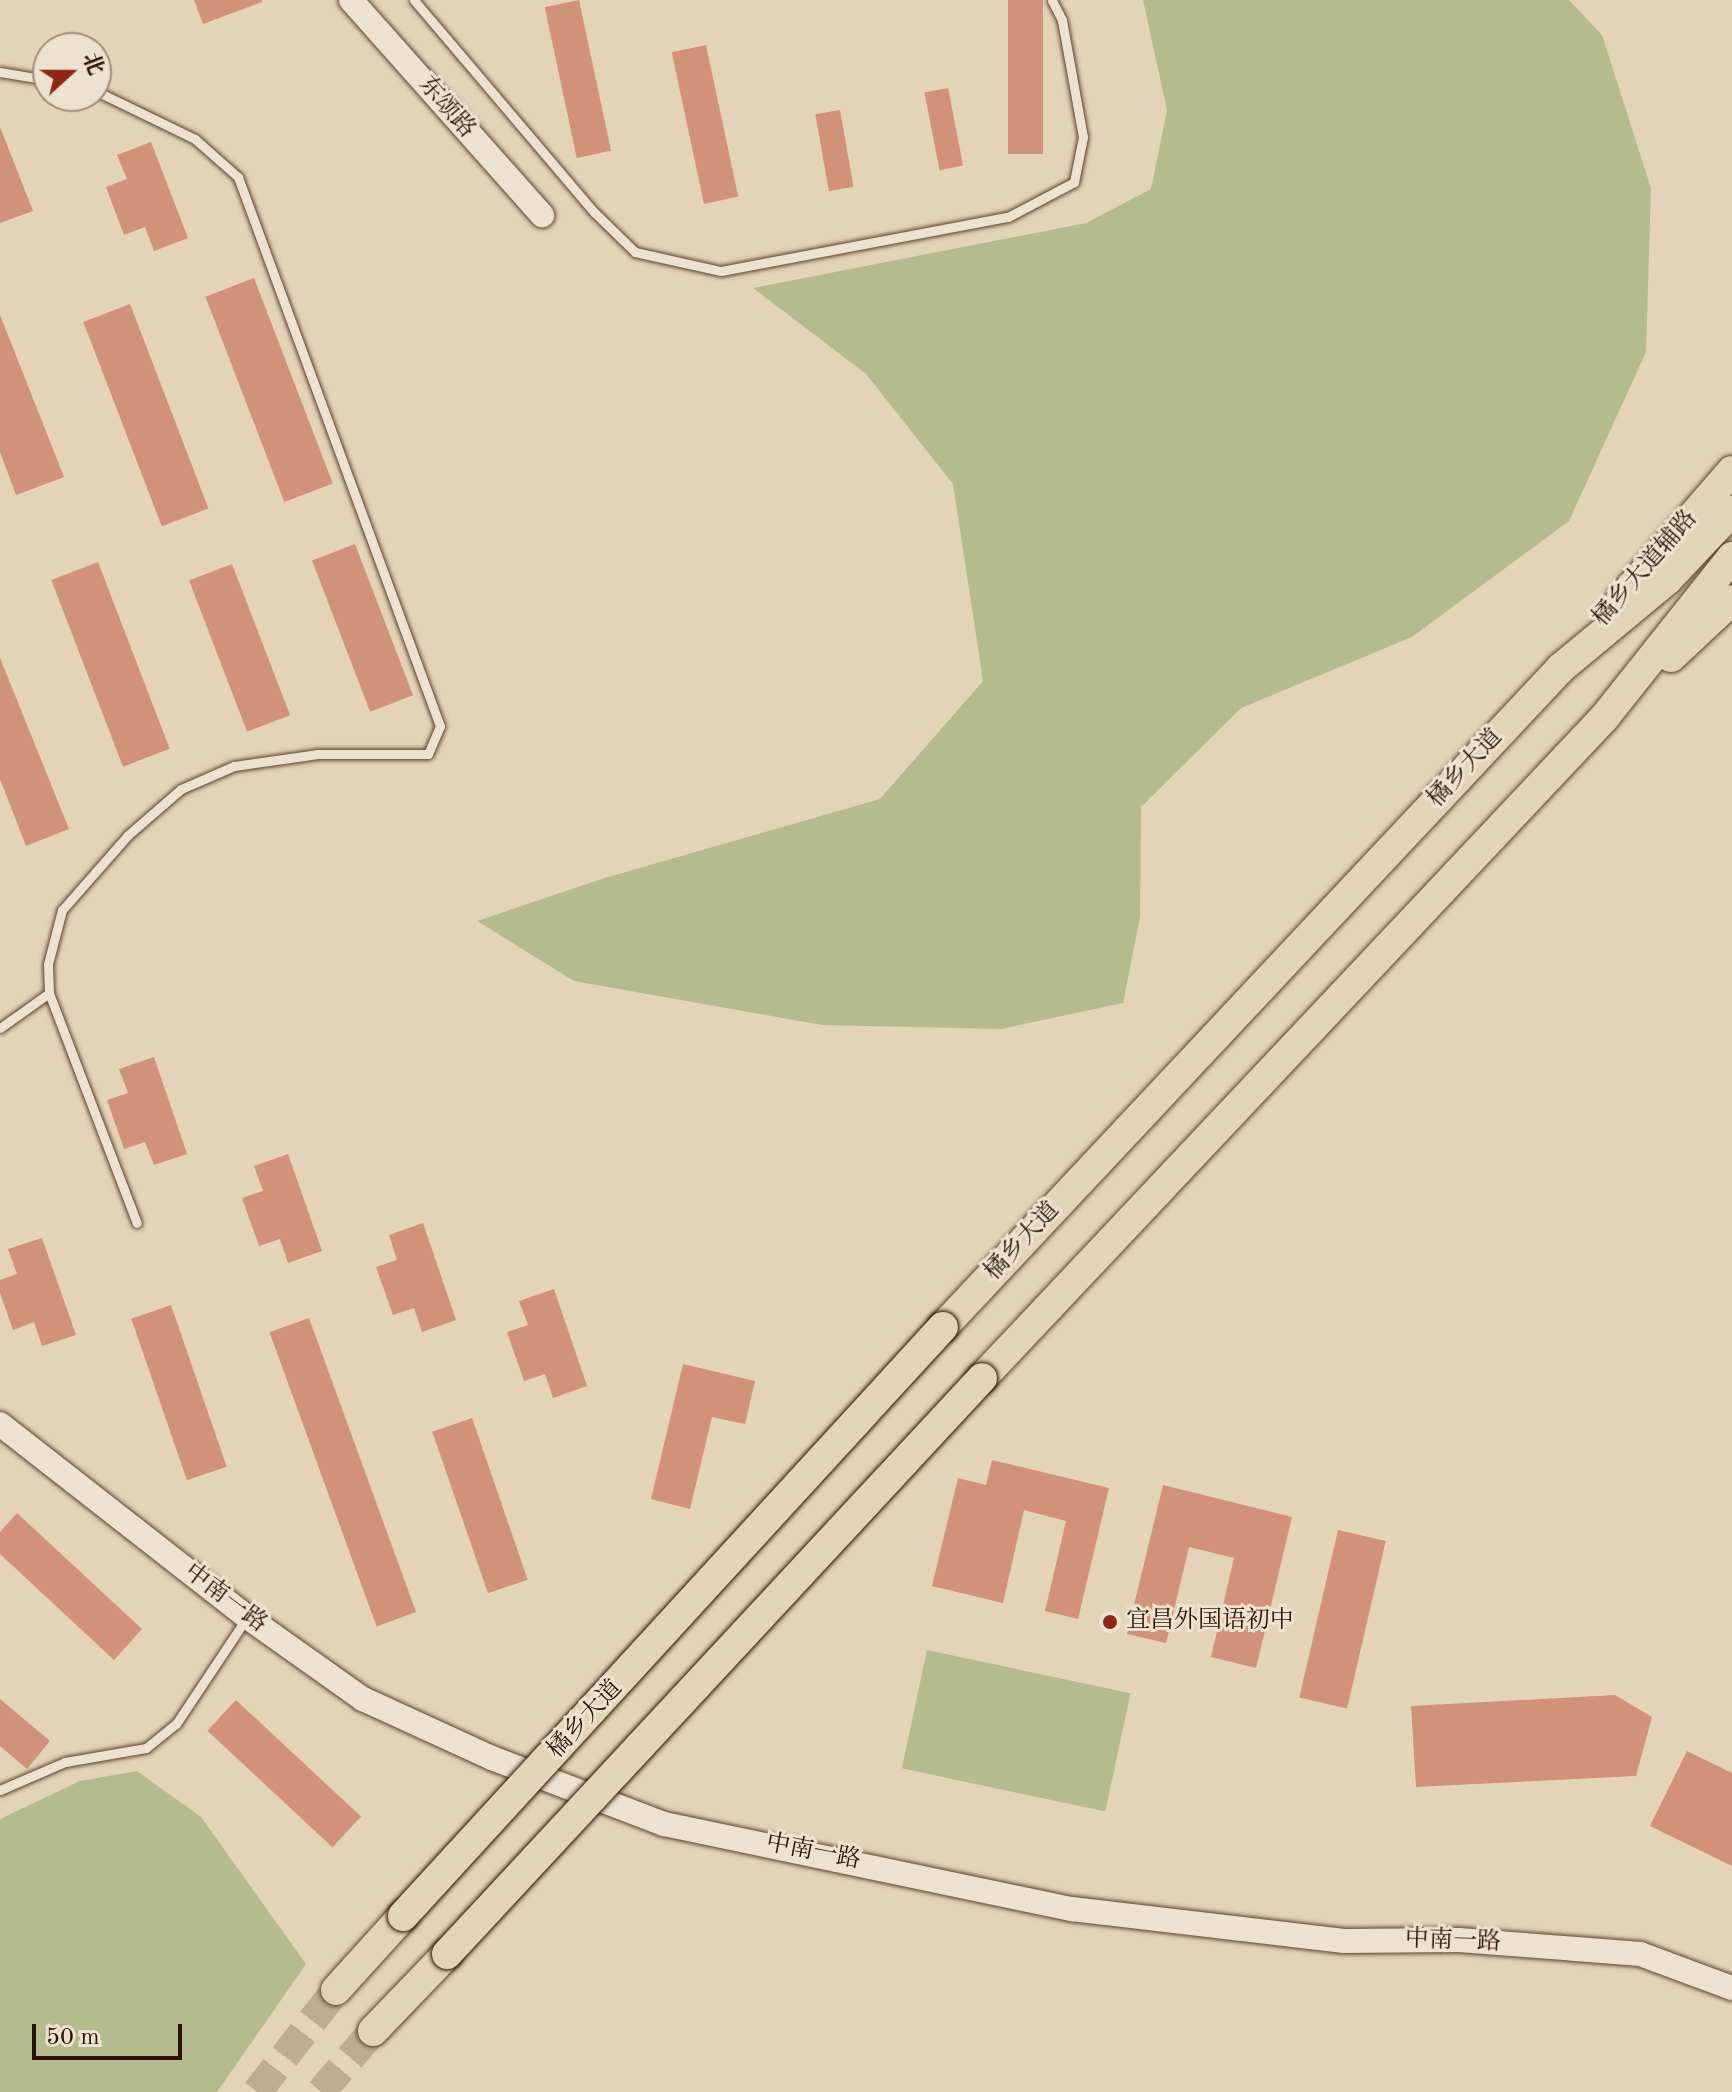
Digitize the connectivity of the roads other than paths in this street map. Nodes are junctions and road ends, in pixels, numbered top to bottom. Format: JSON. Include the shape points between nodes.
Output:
{"nodes":[{"id":1,"x":351,"y":0,"type":"edge"},
{"id":2,"x":414,"y":0,"type":"edge"},
{"id":3,"x":1052,"y":0,"type":"edge"},
{"id":4,"x":0,"y":72,"type":"edge"},
{"id":5,"x":32,"y":77,"type":"edge"},
{"id":6,"x":112,"y":99,"type":"edge"},
{"id":7,"x":542,"y":215,"type":"dead end"},
{"id":8,"x":1732,"y":471,"type":"edge"},
{"id":9,"x":1731,"y":512,"type":"edge"},
{"id":10,"x":1732,"y":557,"type":"edge"},
{"id":11,"x":1732,"y":600,"type":"edge"},
{"id":12,"x":1561,"y":668,"type":"junction"},
{"id":13,"x":1604,"y":718,"type":"junction"},
{"id":14,"x":49,"y":993,"type":"junction"},
{"id":15,"x":0,"y":1028,"type":"edge"},
{"id":16,"x":137,"y":1223,"type":"dead end"},
{"id":17,"x":0,"y":1424,"type":"edge"},
{"id":18,"x":247,"y":1617,"type":"junction"},
{"id":19,"x":0,"y":1790,"type":"edge"},
{"id":20,"x":1732,"y":1988,"type":"edge"},
{"id":21,"x":336,"y":1990,"type":"tunnel mouth"},
{"id":22,"x":373,"y":2031,"type":"tunnel mouth"}],
"edges":[{"from":1,"to":7,"type":"street","name":"东颂路"},
{"from":2,"to":3,"type":"lane","via":[[594,212],[635,252],[721,271],[1008,217],[1074,182],[1083,137],[1062,20]]},
{"from":4,"to":5,"type":"lane"},
{"from":6,"to":14,"type":"lane","via":[[195,139],[238,177],[440,726],[428,754],[318,754],[234,766],[181,789],[128,835],[62,910],[48,964]]},
{"from":8,"to":12,"type":"main road","name":"橘乡大道辅路"},
{"from":9,"to":12,"type":"main road","name":"橘乡大道","via":[[1667,580]]},
{"from":10,"to":13,"type":"main road"},
{"from":11,"to":13,"type":"main road"},
{"from":12,"to":21,"type":"main road","name":"橘乡大道","bridge":true,"via":[[943,1327]]},
{"from":13,"to":22,"type":"main road","bridge":true},
{"from":14,"to":15,"type":"lane"},
{"from":14,"to":16,"type":"lane"},
{"from":17,"to":18,"type":"street","name":"中南一路"},
{"from":18,"to":19,"type":"lane","via":[[176,1724],[146,1748],[65,1762]]},
{"from":18,"to":20,"type":"street","name":"中南一路","via":[[363,1699],[492,1758],[664,1824],[1072,1909],[1344,1941],[1459,1940],[1640,1954]]}]}
